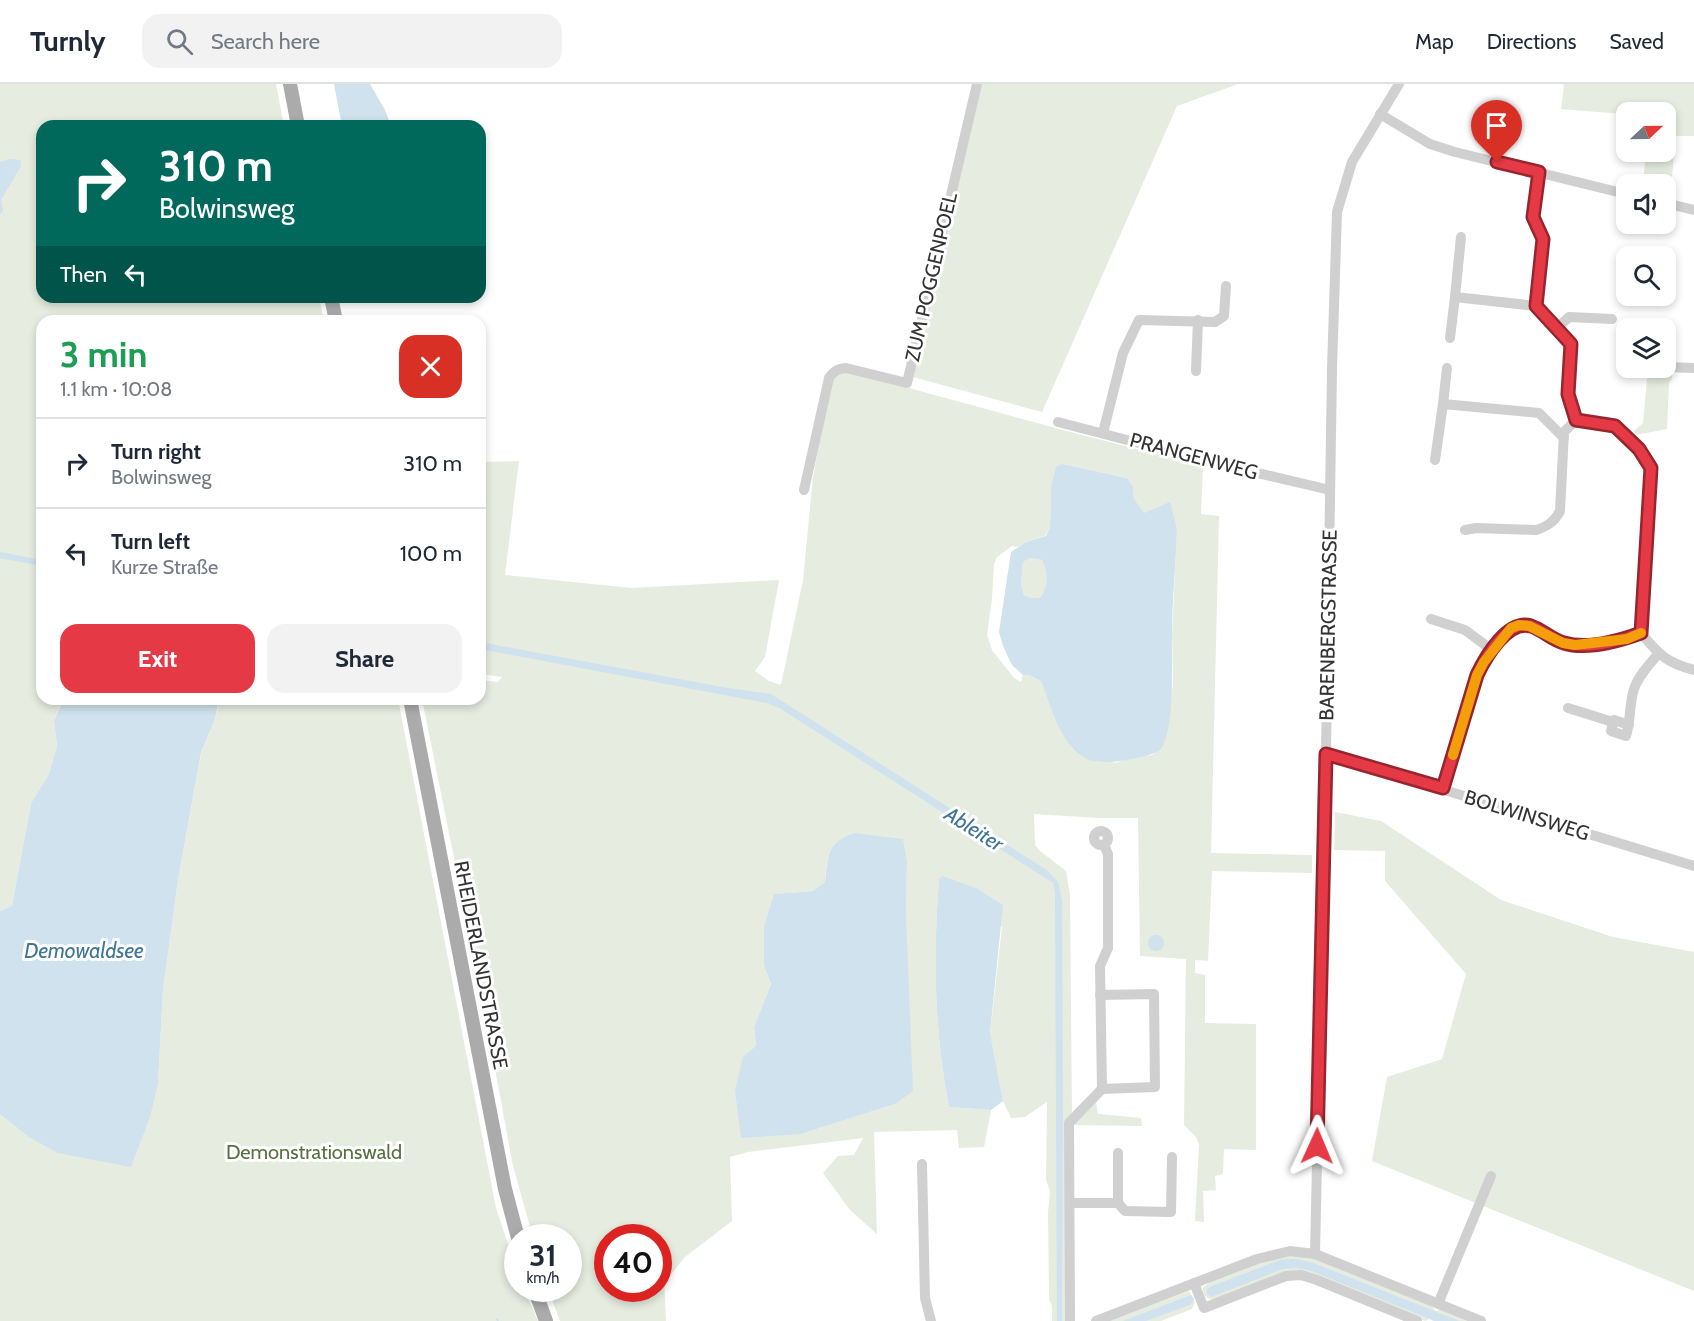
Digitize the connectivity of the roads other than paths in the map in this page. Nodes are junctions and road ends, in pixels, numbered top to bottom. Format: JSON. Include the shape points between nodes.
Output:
{"nodes":[{"id":1,"x":290,"y":84,"type":"edge"},
{"id":2,"x":977,"y":84,"type":"edge"},
{"id":3,"x":1399,"y":84,"type":"edge"},
{"id":4,"x":1380,"y":114,"type":"junction"},
{"id":5,"x":297,"y":120,"type":"edge"},
{"id":6,"x":1539,"y":172,"type":"junction"},
{"id":7,"x":1616,"y":191,"type":"edge"},
{"id":8,"x":1676,"y":206,"type":"edge"},
{"id":9,"x":1694,"y":210,"type":"edge"},
{"id":10,"x":1461,"y":237,"type":"dead end"},
{"id":11,"x":1226,"y":286,"type":"dead end"},
{"id":12,"x":1455,"y":297,"type":"junction"},
{"id":13,"x":1536,"y":306,"type":"junction"},
{"id":14,"x":1612,"y":319,"type":"dead end"},
{"id":15,"x":1198,"y":320,"type":"junction"},
{"id":16,"x":1557,"y":328,"type":"junction"},
{"id":17,"x":1450,"y":338,"type":"dead end"},
{"id":18,"x":1676,"y":367,"type":"edge"},
{"id":19,"x":1447,"y":368,"type":"dead end"},
{"id":20,"x":1694,"y":368,"type":"edge"},
{"id":21,"x":1197,"y":371,"type":"dead end"},
{"id":22,"x":1443,"y":404,"type":"junction"},
{"id":23,"x":1576,"y":420,"type":"junction"},
{"id":24,"x":1058,"y":422,"type":"dead end"},
{"id":25,"x":1103,"y":432,"type":"junction"},
{"id":26,"x":1564,"y":438,"type":"junction"},
{"id":27,"x":1435,"y":460,"type":"dead end"},
{"id":28,"x":804,"y":490,"type":"dead end"},
{"id":29,"x":1330,"y":490,"type":"junction"},
{"id":30,"x":1465,"y":530,"type":"dead end"},
{"id":31,"x":1431,"y":619,"type":"dead end"},
{"id":32,"x":1641,"y":633,"type":"junction"},
{"id":33,"x":1492,"y":650,"type":"junction"},
{"id":34,"x":1658,"y":654,"type":"junction"},
{"id":35,"x":1694,"y":670,"type":"edge"},
{"id":36,"x":411,"y":705,"type":"edge"},
{"id":37,"x":1568,"y":708,"type":"dead end"},
{"id":38,"x":1326,"y":754,"type":"junction"},
{"id":39,"x":1443,"y":788,"type":"junction"},
{"id":40,"x":1104,"y":845,"type":"dead end"},
{"id":41,"x":1694,"y":866,"type":"edge"},
{"id":42,"x":1100,"y":994,"type":"junction"},
{"id":43,"x":1102,"y":1089,"type":"junction"},
{"id":44,"x":1118,"y":1153,"type":"dead end"},
{"id":45,"x":1172,"y":1157,"type":"dead end"},
{"id":46,"x":922,"y":1164,"type":"dead end"},
{"id":47,"x":1491,"y":1176,"type":"dead end"},
{"id":48,"x":1070,"y":1203,"type":"junction"},
{"id":49,"x":1118,"y":1203,"type":"junction"},
{"id":50,"x":514,"y":1224,"type":"edge"},
{"id":51,"x":1315,"y":1254,"type":"junction"},
{"id":52,"x":1194,"y":1283,"type":"junction"},
{"id":53,"x":539,"y":1302,"type":"edge"},
{"id":54,"x":1438,"y":1304,"type":"junction"},
{"id":55,"x":546,"y":1321,"type":"edge"},
{"id":56,"x":931,"y":1321,"type":"edge"},
{"id":57,"x":1070,"y":1321,"type":"edge"},
{"id":58,"x":1096,"y":1321,"type":"edge"},
{"id":59,"x":1417,"y":1321,"type":"edge"},
{"id":60,"x":1481,"y":1321,"type":"edge"}],
"edges":[{"from":1,"to":5,"type":"main road"},
{"from":2,"to":28,"type":"street","name":"ZUM POGGENPOEL","via":[[907,383],[846,368],[832,373]]},
{"from":3,"to":4,"type":"street","name":"BARENBERGSTRASSE"},
{"from":4,"to":6,"type":"street","via":[[1430,144]]},
{"from":4,"to":29,"type":"street","name":"BARENBERGSTRASSE","via":[[1352,162],[1337,212]]},
{"from":6,"to":7,"type":"street"},
{"from":6,"to":13,"type":"street","via":[[1533,217],[1543,239]]},
{"from":8,"to":9,"type":"street"},
{"from":10,"to":12,"type":"street"},
{"from":11,"to":15,"type":"street","via":[[1224,316],[1215,322]]},
{"from":12,"to":13,"type":"street"},
{"from":12,"to":17,"type":"street"},
{"from":13,"to":16,"type":"street"},
{"from":14,"to":16,"type":"street","via":[[1569,316]]},
{"from":15,"to":21,"type":"street"},
{"from":15,"to":25,"type":"street","via":[[1139,320],[1123,353]]},
{"from":16,"to":23,"type":"street","via":[[1571,344],[1568,394]]},
{"from":18,"to":20,"type":"street"},
{"from":19,"to":22,"type":"street"},
{"from":22,"to":26,"type":"street","via":[[1539,413]]},
{"from":22,"to":27,"type":"street"},
{"from":23,"to":26,"type":"street","via":[[1564,432]]},
{"from":23,"to":32,"type":"street","via":[[1615,426],[1639,449],[1651,468]]},
{"from":24,"to":25,"type":"street","name":"PRANGENWEG"},
{"from":25,"to":29,"type":"street","name":"PRANGENWEG","via":[[1215,464]]},
{"from":26,"to":30,"type":"street","via":[[1560,511],[1554,521],[1536,530]]},
{"from":29,"to":38,"type":"street","name":"BARENBERGSTRASSE"},
{"from":31,"to":33,"type":"street","via":[[1465,630]]},
{"from":32,"to":33,"type":"street","via":[[1627,639],[1575,645],[1519,625],[1511,628]]},
{"from":32,"to":34,"type":"street"},
{"from":33,"to":39,"type":"street","via":[[1477,675]]},
{"from":34,"to":35,"type":"street","via":[[1672,664]]},
{"from":34,"to":37,"type":"street","via":[[1634,689],[1626,736],[1611,731],[1613,722]]},
{"from":36,"to":50,"type":"main road","name":"RHEIDERLANDSTRASSE"},
{"from":38,"to":39,"type":"street","name":"BOLWINSWEG"},
{"from":38,"to":51,"type":"street","name":"BARENBERGSTRASSE"},
{"from":39,"to":41,"type":"street","name":"BOLWINSWEG"},
{"from":40,"to":42,"type":"street","via":[[1108,854],[1108,948],[1100,966]]},
{"from":42,"to":43,"type":"street"},
{"from":42,"to":43,"type":"street","via":[[1154,994],[1155,1087]]},
{"from":43,"to":48,"type":"street","via":[[1069,1123]]},
{"from":44,"to":49,"type":"street"},
{"from":45,"to":49,"type":"street","via":[[1171,1212],[1125,1211]]},
{"from":46,"to":56,"type":"street","via":[[925,1298]]},
{"from":47,"to":54,"type":"street"},
{"from":48,"to":49,"type":"street"},
{"from":48,"to":57,"type":"street"},
{"from":51,"to":52,"type":"street","via":[[1276,1253]]},
{"from":51,"to":54,"type":"street"},
{"from":52,"to":58,"type":"street"},
{"from":52,"to":59,"type":"street","via":[[1204,1308],[1286,1276],[1301,1275]]},
{"from":53,"to":55,"type":"main road"},
{"from":54,"to":60,"type":"street"}]}
